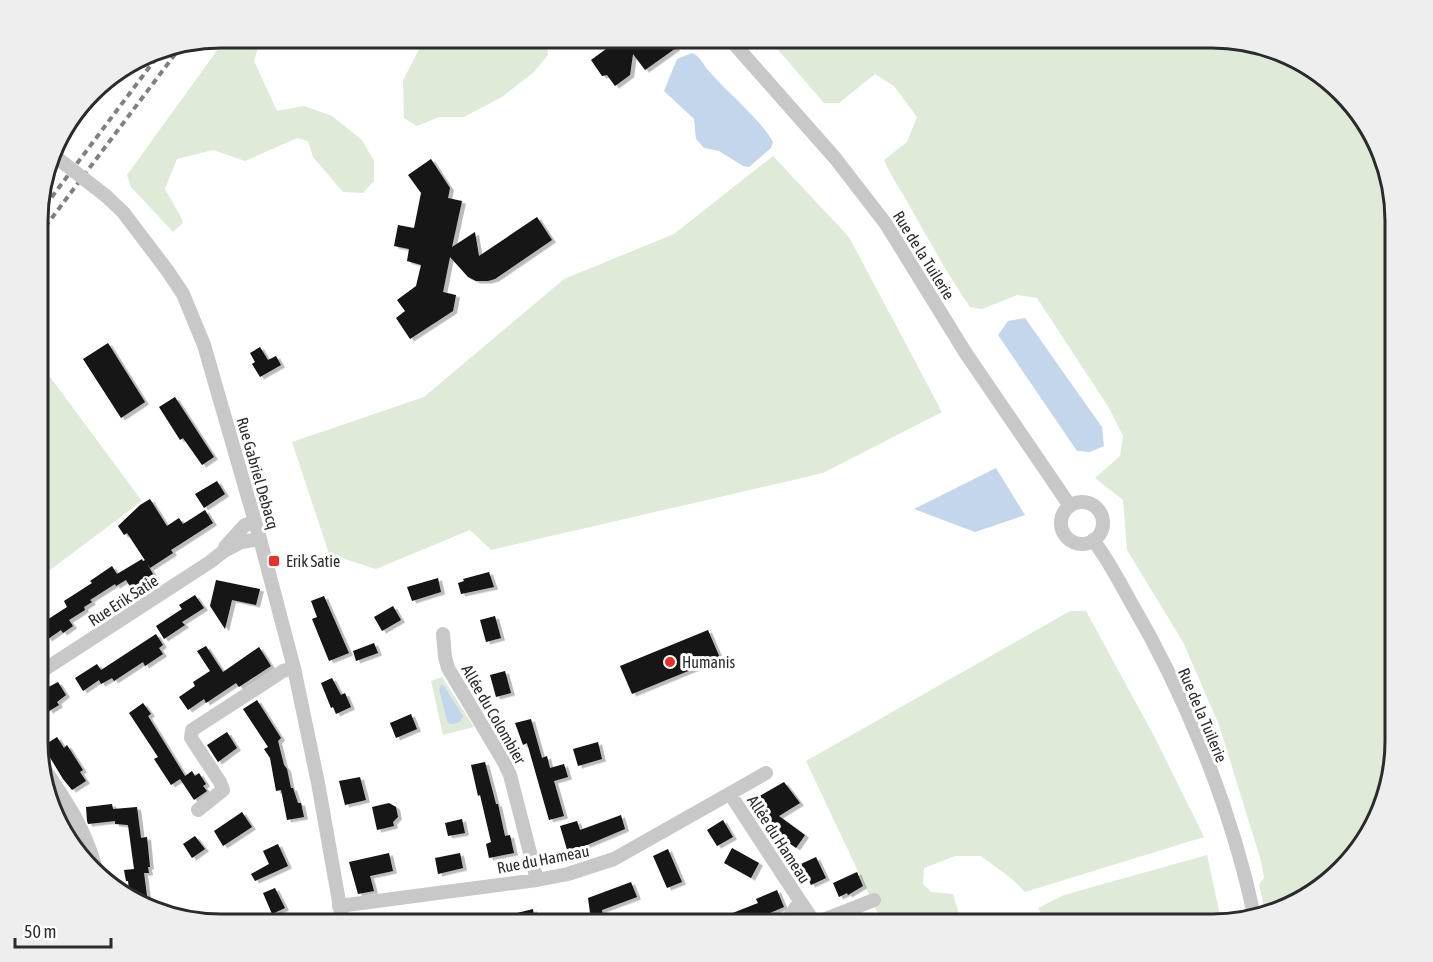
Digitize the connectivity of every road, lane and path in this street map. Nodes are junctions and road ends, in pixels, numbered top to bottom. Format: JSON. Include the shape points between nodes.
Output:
{"nodes":[{"id":1,"x":738,"y":48,"type":"edge"},
{"id":2,"x":60,"y":160,"type":"edge"},
{"id":3,"x":1070,"y":506,"type":"junction"},
{"id":4,"x":255,"y":522,"type":"junction"},
{"id":5,"x":260,"y":538,"type":"junction"},
{"id":6,"x":1094,"y":540,"type":"junction"},
{"id":7,"x":224,"y":551,"type":"junction"},
{"id":8,"x":443,"y":634,"type":"dead end"},
{"id":9,"x":48,"y":667,"type":"edge"},
{"id":10,"x":294,"y":668,"type":"junction"},
{"id":11,"x":766,"y":773,"type":"dead end"},
{"id":12,"x":53,"y":783,"type":"edge"},
{"id":13,"x":730,"y":794,"type":"junction"},
{"id":14,"x":198,"y":810,"type":"dead end"},
{"id":15,"x":92,"y":855,"type":"edge"},
{"id":16,"x":537,"y":880,"type":"junction"},
{"id":17,"x":874,"y":900,"type":"dead end"},
{"id":18,"x":800,"y":901,"type":"junction"},
{"id":19,"x":339,"y":906,"type":"junction"},
{"id":20,"x":1252,"y":909,"type":"edge"},
{"id":21,"x":341,"y":914,"type":"edge"},
{"id":22,"x":792,"y":914,"type":"edge"},
{"id":23,"x":809,"y":914,"type":"edge"},
{"id":24,"x":839,"y":914,"type":"edge"}],
"edges":[{"from":1,"to":3,"type":"street","name":"Rue de la Tuilerie","via":[[835,158],[886,224],[965,352]]},
{"from":2,"to":4,"type":"street","name":"Rue Gabriel Debacq","bridge":true,"via":[[123,212],[183,294],[204,345]]},
{"from":3,"to":6,"type":"street","via":[[1082,503],[1099,512],[1102,524]]},
{"from":3,"to":6,"type":"street","via":[[1061,521],[1066,537],[1082,544]]},
{"from":4,"to":5,"type":"street","name":"Rue Gabriel Debacq"},
{"from":4,"to":7,"type":"street","name":"Rue Erik Satie","via":[[245,525]]},
{"from":5,"to":7,"type":"street","name":"Rue Erik Satie"},
{"from":5,"to":10,"type":"street","name":"Rue Gabriel Debacq"},
{"from":6,"to":20,"type":"street","name":"Rue de la Tuilerie","via":[[1162,659],[1199,742],[1234,837]]},
{"from":7,"to":9,"type":"street","name":"Rue Erik Satie"},
{"from":8,"to":16,"type":"street","name":"Allée du Colombier","via":[[448,668],[510,775]]},
{"from":10,"to":14,"type":"street","via":[[283,671],[192,730],[191,738],[223,790]]},
{"from":10,"to":19,"type":"street","name":"Rue Gabriel Debacq"},
{"from":11,"to":13,"type":"street","name":"Rue du Hameau"},
{"from":12,"to":15,"type":"street","via":[[82,827]]},
{"from":13,"to":16,"type":"street","name":"Rue du Hameau","via":[[614,859]]},
{"from":13,"to":18,"type":"street","name":"Allée du Hameau"},
{"from":16,"to":19,"type":"street","name":"Rue du Hameau"},
{"from":17,"to":24,"type":"street","name":"Allée du Hameau"},
{"from":18,"to":22,"type":"street","name":"Allée du Hameau"},
{"from":18,"to":23,"type":"street","name":"Allée du Hameau"},
{"from":19,"to":21,"type":"street","name":"Rue Gabriel Debacq"}]}
